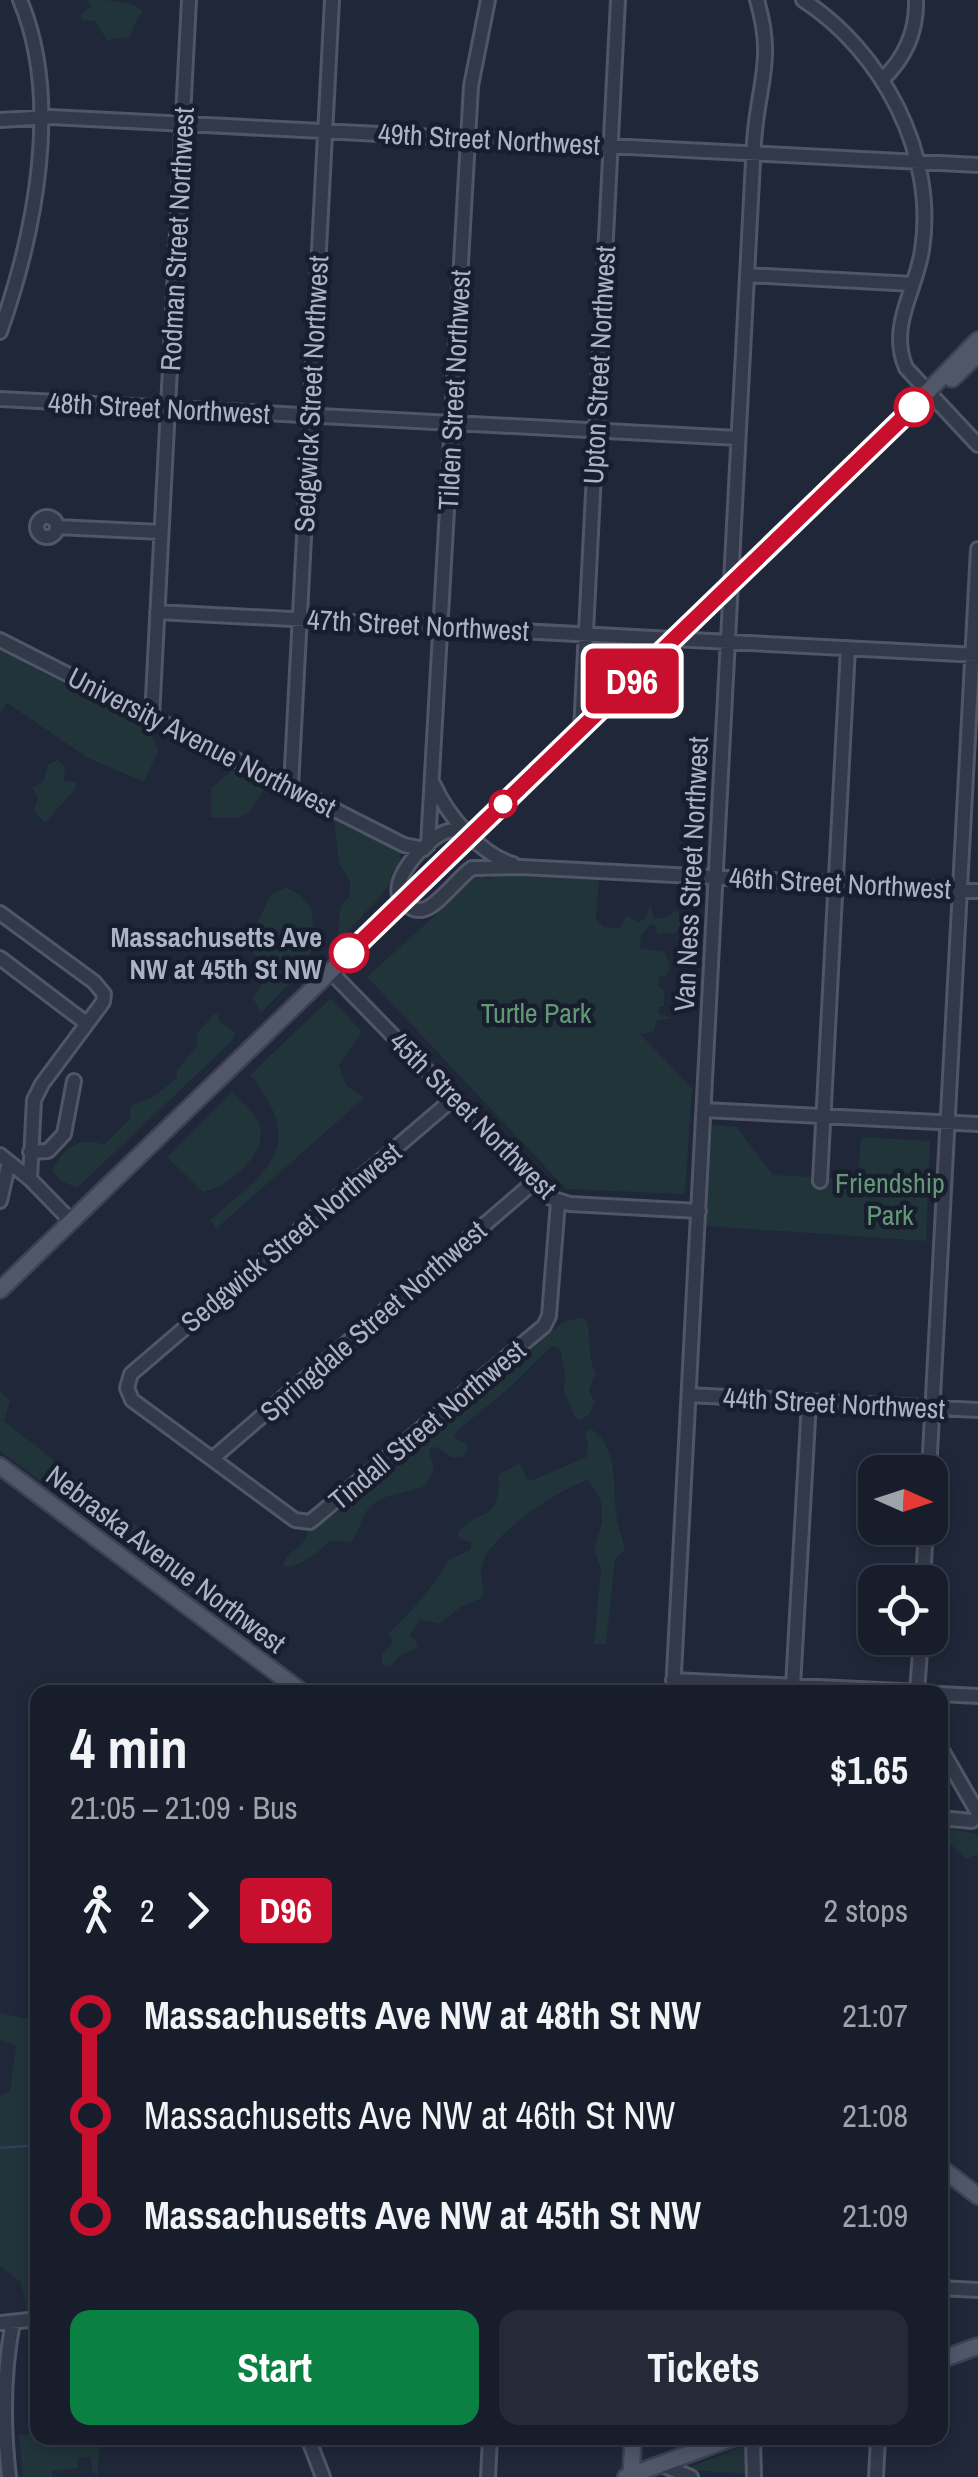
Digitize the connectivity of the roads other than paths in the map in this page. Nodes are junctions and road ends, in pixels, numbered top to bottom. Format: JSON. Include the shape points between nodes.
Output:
{"nodes":[{"id":1,"x":20,"y":0,"type":"edge"},
{"id":2,"x":189,"y":0,"type":"edge"},
{"id":3,"x":332,"y":0,"type":"edge"},
{"id":4,"x":488,"y":0,"type":"edge"},
{"id":5,"x":618,"y":0,"type":"edge"},
{"id":6,"x":757,"y":0,"type":"edge"},
{"id":7,"x":803,"y":0,"type":"edge"},
{"id":8,"x":916,"y":0,"type":"edge"},
{"id":9,"x":882,"y":80,"type":"junction"},
{"id":10,"x":40,"y":117,"type":"junction"},
{"id":11,"x":0,"y":120,"type":"edge"},
{"id":12,"x":183,"y":124,"type":"junction"},
{"id":13,"x":325,"y":131,"type":"junction"},
{"id":14,"x":468,"y":138,"type":"junction"},
{"id":15,"x":611,"y":146,"type":"junction"},
{"id":16,"x":754,"y":153,"type":"junction"},
{"id":17,"x":916,"y":162,"type":"junction"},
{"id":18,"x":978,"y":165,"type":"edge"},
{"id":19,"x":747,"y":275,"type":"junction"},
{"id":20,"x":913,"y":284,"type":"junction"},
{"id":21,"x":0,"y":332,"type":"edge"},
{"id":22,"x":978,"y":340,"type":"edge"},
{"id":23,"x":978,"y":354,"type":"edge"},
{"id":24,"x":928,"y":393,"type":"junction"},
{"id":25,"x":0,"y":399,"type":"edge"},
{"id":26,"x":167,"y":409,"type":"junction"},
{"id":27,"x":310,"y":416,"type":"junction"},
{"id":28,"x":453,"y":424,"type":"junction"},
{"id":29,"x":596,"y":431,"type":"junction"},
{"id":30,"x":738,"y":438,"type":"junction"},
{"id":31,"x":978,"y":446,"type":"edge"},
{"id":32,"x":57,"y":527,"type":"dead end"},
{"id":33,"x":160,"y":532,"type":"junction"},
{"id":34,"x":978,"y":549,"type":"edge"},
{"id":35,"x":731,"y":585,"type":"junction"},
{"id":36,"x":157,"y":612,"type":"junction"},
{"id":37,"x":300,"y":619,"type":"junction"},
{"id":38,"x":442,"y":627,"type":"junction"},
{"id":39,"x":585,"y":634,"type":"junction"},
{"id":40,"x":676,"y":639,"type":"junction"},
{"id":41,"x":0,"y":640,"type":"edge"},
{"id":42,"x":728,"y":642,"type":"junction"},
{"id":43,"x":848,"y":648,"type":"junction"},
{"id":44,"x":975,"y":654,"type":"edge"},
{"id":45,"x":152,"y":717,"type":"junction"},
{"id":46,"x":580,"y":730,"type":"junction"},
{"id":47,"x":434,"y":782,"type":"junction"},
{"id":48,"x":290,"y":787,"type":"junction"},
{"id":49,"x":471,"y":835,"type":"junction"},
{"id":50,"x":404,"y":845,"type":"junction"},
{"id":51,"x":426,"y":847,"type":"junction"},
{"id":52,"x":409,"y":864,"type":"junction"},
{"id":53,"x":522,"y":867,"type":"junction"},
{"id":54,"x":716,"y":876,"type":"junction"},
{"id":55,"x":836,"y":884,"type":"junction"},
{"id":56,"x":960,"y":890,"type":"junction"},
{"id":57,"x":978,"y":890,"type":"edge"},
{"id":58,"x":402,"y":903,"type":"junction"},
{"id":59,"x":0,"y":912,"type":"edge"},
{"id":60,"x":0,"y":958,"type":"edge"},
{"id":61,"x":330,"y":971,"type":"junction"},
{"id":62,"x":91,"y":1018,"type":"junction"},
{"id":63,"x":74,"y":1082,"type":"dead end"},
{"id":64,"x":454,"y":1098,"type":"junction"},
{"id":65,"x":704,"y":1110,"type":"junction"},
{"id":66,"x":824,"y":1116,"type":"junction"},
{"id":67,"x":948,"y":1122,"type":"junction"},
{"id":68,"x":978,"y":1124,"type":"edge"},
{"id":69,"x":30,"y":1152,"type":"junction"},
{"id":70,"x":4,"y":1159,"type":"edge"},
{"id":71,"x":30,"y":1178,"type":"junction"},
{"id":72,"x":820,"y":1181,"type":"dead end"},
{"id":73,"x":534,"y":1182,"type":"junction"},
{"id":74,"x":0,"y":1201,"type":"edge"},
{"id":75,"x":558,"y":1202,"type":"junction"},
{"id":76,"x":698,"y":1211,"type":"junction"},
{"id":77,"x":71,"y":1221,"type":"junction"},
{"id":78,"x":0,"y":1290,"type":"edge"},
{"id":79,"x":689,"y":1395,"type":"junction"},
{"id":80,"x":809,"y":1402,"type":"junction"},
{"id":81,"x":933,"y":1408,"type":"junction"},
{"id":82,"x":978,"y":1410,"type":"edge"},
{"id":83,"x":931,"y":1455,"type":"edge"},
{"id":84,"x":212,"y":1459,"type":"junction"},
{"id":85,"x":0,"y":1466,"type":"edge"},
{"id":86,"x":920,"y":1655,"type":"edge"},
{"id":87,"x":293,"y":1685,"type":"edge"},
{"id":88,"x":673,"y":1685,"type":"edge"},
{"id":89,"x":794,"y":1685,"type":"edge"},
{"id":90,"x":919,"y":1685,"type":"edge"},
{"id":91,"x":948,"y":1694,"type":"edge"},
{"id":92,"x":978,"y":1696,"type":"edge"},
{"id":93,"x":948,"y":1763,"type":"edge"},
{"id":94,"x":948,"y":1818,"type":"edge"},
{"id":95,"x":977,"y":1819,"type":"edge"},
{"id":96,"x":948,"y":2174,"type":"edge"},
{"id":97,"x":978,"y":2196,"type":"edge"},
{"id":98,"x":948,"y":2288,"type":"edge"},
{"id":99,"x":978,"y":2290,"type":"edge"},
{"id":100,"x":7,"y":2322,"type":"edge"},
{"id":101,"x":978,"y":2346,"type":"edge"},
{"id":102,"x":3,"y":2353,"type":"edge"},
{"id":103,"x":948,"y":2357,"type":"edge"},
{"id":104,"x":311,"y":2445,"type":"edge"},
{"id":105,"x":490,"y":2445,"type":"edge"},
{"id":106,"x":633,"y":2445,"type":"edge"},
{"id":107,"x":714,"y":2445,"type":"edge"},
{"id":108,"x":754,"y":2445,"type":"edge"},
{"id":109,"x":878,"y":2445,"type":"edge"},
{"id":110,"x":662,"y":2465,"type":"junction"},
{"id":111,"x":630,"y":2476,"type":"edge"},
{"id":112,"x":10,"y":2477,"type":"edge"},
{"id":113,"x":323,"y":2477,"type":"edge"},
{"id":114,"x":488,"y":2477,"type":"edge"},
{"id":115,"x":691,"y":2477,"type":"edge"},
{"id":116,"x":754,"y":2477,"type":"edge"},
{"id":117,"x":876,"y":2477,"type":"edge"}],
"edges":[{"from":1,"to":10,"type":"street","via":[[38,56]]},
{"from":2,"to":12,"type":"street","name":"Rodman Street Northwest"},
{"from":3,"to":13,"type":"street","name":"Sedgwick Street Northwest"},
{"from":4,"to":14,"type":"street","name":"Tilden Street Northwest"},
{"from":5,"to":15,"type":"street","name":"Upton Street Northwest"},
{"from":6,"to":16,"type":"street","name":"Van Ness Street Northwest","via":[[768,51]]},
{"from":7,"to":9,"type":"street","via":[[847,36]]},
{"from":8,"to":9,"type":"street","via":[[908,44]]},
{"from":9,"to":17,"type":"street"},
{"from":10,"to":11,"type":"street","name":"49th Street Northwest"},
{"from":10,"to":12,"type":"street","name":"49th Street Northwest"},
{"from":10,"to":21,"type":"street","via":[[31,215]]},
{"from":12,"to":13,"type":"street","name":"49th Street Northwest"},
{"from":12,"to":26,"type":"street","name":"Rodman Street Northwest"},
{"from":13,"to":14,"type":"street","name":"49th Street Northwest"},
{"from":13,"to":27,"type":"street","name":"Sedgwick Street Northwest"},
{"from":14,"to":15,"type":"street","name":"49th Street Northwest"},
{"from":14,"to":28,"type":"street","name":"Tilden Street Northwest"},
{"from":15,"to":16,"type":"street","name":"49th Street Northwest"},
{"from":15,"to":29,"type":"street","name":"Upton Street Northwest"},
{"from":16,"to":17,"type":"street","name":"49th Street Northwest"},
{"from":16,"to":19,"type":"street","name":"Van Ness Street Northwest"},
{"from":17,"to":18,"type":"street","name":"49th Street Northwest"},
{"from":17,"to":20,"type":"street","via":[[924,236]]},
{"from":19,"to":20,"type":"street"},
{"from":19,"to":30,"type":"street","name":"Van Ness Street Northwest"},
{"from":20,"to":24,"type":"street","via":[[899,347],[906,368]]},
{"from":22,"to":24,"type":"main road"},
{"from":23,"to":24,"type":"main road","via":[[939,391]]},
{"from":24,"to":31,"type":"street"},
{"from":24,"to":35,"type":"main road"},
{"from":25,"to":26,"type":"street","name":"48th Street Northwest"},
{"from":26,"to":27,"type":"street","name":"48th Street Northwest"},
{"from":26,"to":33,"type":"street","name":"Rodman Street Northwest"},
{"from":27,"to":28,"type":"street","name":"48th Street Northwest"},
{"from":27,"to":37,"type":"street","name":"Sedgwick Street Northwest"},
{"from":28,"to":29,"type":"street","name":"48th Street Northwest"},
{"from":28,"to":38,"type":"street","name":"Tilden Street Northwest"},
{"from":29,"to":30,"type":"street","name":"48th Street Northwest"},
{"from":29,"to":39,"type":"street","name":"Upton Street Northwest"},
{"from":30,"to":35,"type":"street","name":"Van Ness Street Northwest"},
{"from":32,"to":33,"type":"street"},
{"from":33,"to":36,"type":"street","name":"Rodman Street Northwest"},
{"from":34,"to":44,"type":"street"},
{"from":35,"to":40,"type":"main road"},
{"from":35,"to":42,"type":"street","name":"Van Ness Street Northwest"},
{"from":36,"to":37,"type":"street","name":"47th Street Northwest"},
{"from":36,"to":45,"type":"street","name":"Rodman Street Northwest"},
{"from":37,"to":38,"type":"street","name":"47th Street Northwest"},
{"from":37,"to":48,"type":"street","name":"Sedgwick Street Northwest"},
{"from":38,"to":39,"type":"street","name":"47th Street Northwest"},
{"from":38,"to":47,"type":"street","name":"Tilden Street Northwest"},
{"from":39,"to":40,"type":"street","name":"47th Street Northwest"},
{"from":39,"to":46,"type":"street","name":"Upton Street Northwest"},
{"from":40,"to":42,"type":"street","name":"47th Street Northwest"},
{"from":40,"to":46,"type":"main road"},
{"from":41,"to":45,"type":"street","name":"University Avenue Northwest"},
{"from":42,"to":43,"type":"street","name":"47th Street Northwest"},
{"from":42,"to":54,"type":"street","name":"Van Ness Street Northwest"},
{"from":43,"to":44,"type":"street","name":"47th Street Northwest"},
{"from":43,"to":55,"type":"street"},
{"from":44,"to":56,"type":"street"},
{"from":45,"to":48,"type":"street","name":"University Avenue Northwest"},
{"from":46,"to":49,"type":"main road"},
{"from":47,"to":49,"type":"street"},
{"from":47,"to":51,"type":"street","name":"Tilden Street Northwest"},
{"from":48,"to":50,"type":"street","name":"University Avenue Northwest"},
{"from":49,"to":51,"type":"street","via":[[450,830]]},
{"from":49,"to":53,"type":"street","via":[[500,861]]},
{"from":49,"to":58,"type":"main road"},
{"from":50,"to":51,"type":"street","name":"University Avenue Northwest"},
{"from":50,"to":52,"type":"street"},
{"from":51,"to":52,"type":"street"},
{"from":52,"to":58,"type":"street","via":[[398,886]]},
{"from":53,"to":54,"type":"street","name":"46th Street Northwest"},
{"from":53,"to":58,"type":"street","name":"46th Street Northwest","via":[[470,868],[428,908]]},
{"from":54,"to":55,"type":"street","name":"46th Street Northwest"},
{"from":54,"to":65,"type":"street","name":"Van Ness Street Northwest"},
{"from":55,"to":56,"type":"street","name":"46th Street Northwest"},
{"from":55,"to":66,"type":"street"},
{"from":56,"to":57,"type":"street","name":"46th Street Northwest"},
{"from":56,"to":67,"type":"street"},
{"from":58,"to":61,"type":"main road"},
{"from":59,"to":62,"type":"street","via":[[101,989],[103,1002]]},
{"from":60,"to":62,"type":"street"},
{"from":61,"to":64,"type":"street","name":"45th Street Northwest"},
{"from":61,"to":77,"type":"main road"},
{"from":62,"to":69,"type":"street","via":[[34,1100]]},
{"from":63,"to":69,"type":"street","via":[[61,1139],[48,1151]]},
{"from":64,"to":73,"type":"street","name":"45th Street Northwest"},
{"from":64,"to":84,"type":"street","name":"Sedgwick Street Northwest","via":[[129,1377],[126,1388],[135,1403]]},
{"from":65,"to":66,"type":"street"},
{"from":65,"to":76,"type":"street","name":"Van Ness Street Northwest"},
{"from":66,"to":67,"type":"street"},
{"from":66,"to":72,"type":"street"},
{"from":67,"to":68,"type":"street"},
{"from":67,"to":81,"type":"street"},
{"from":69,"to":71,"type":"street"},
{"from":70,"to":71,"type":"street"},
{"from":70,"to":74,"type":"street"},
{"from":71,"to":77,"type":"street"},
{"from":73,"to":75,"type":"street","name":"45th Street Northwest"},
{"from":73,"to":84,"type":"street","name":"Springdale Street Northwest"},
{"from":75,"to":76,"type":"street","name":"45th Street Northwest"},
{"from":75,"to":84,"type":"street","name":"Tindall Street Northwest","via":[[548,1322],[316,1518],[295,1520]]},
{"from":76,"to":79,"type":"street","name":"Van Ness Street Northwest"},
{"from":77,"to":78,"type":"main road"},
{"from":79,"to":80,"type":"street","name":"44th Street Northwest"},
{"from":79,"to":88,"type":"street","name":"Van Ness Street Northwest"},
{"from":80,"to":81,"type":"street","name":"44th Street Northwest"},
{"from":80,"to":89,"type":"street"},
{"from":81,"to":82,"type":"street","name":"44th Street Northwest"},
{"from":81,"to":83,"type":"street"},
{"from":85,"to":87,"type":"main road","name":"Nebraska Avenue Northwest"},
{"from":86,"to":90,"type":"street"},
{"from":91,"to":92,"type":"street"},
{"from":93,"to":95,"type":"street"},
{"from":94,"to":95,"type":"street"},
{"from":96,"to":97,"type":"main road"},
{"from":98,"to":99,"type":"street"},
{"from":100,"to":102,"type":"street"},
{"from":101,"to":103,"type":"main road"},
{"from":102,"to":112,"type":"street"},
{"from":104,"to":113,"type":"street"},
{"from":105,"to":114,"type":"street"},
{"from":106,"to":111,"type":"main road"},
{"from":107,"to":110,"type":"main road"},
{"from":108,"to":116,"type":"street"},
{"from":109,"to":117,"type":"street"},
{"from":110,"to":111,"type":"main road"},
{"from":110,"to":115,"type":"street"}]}
